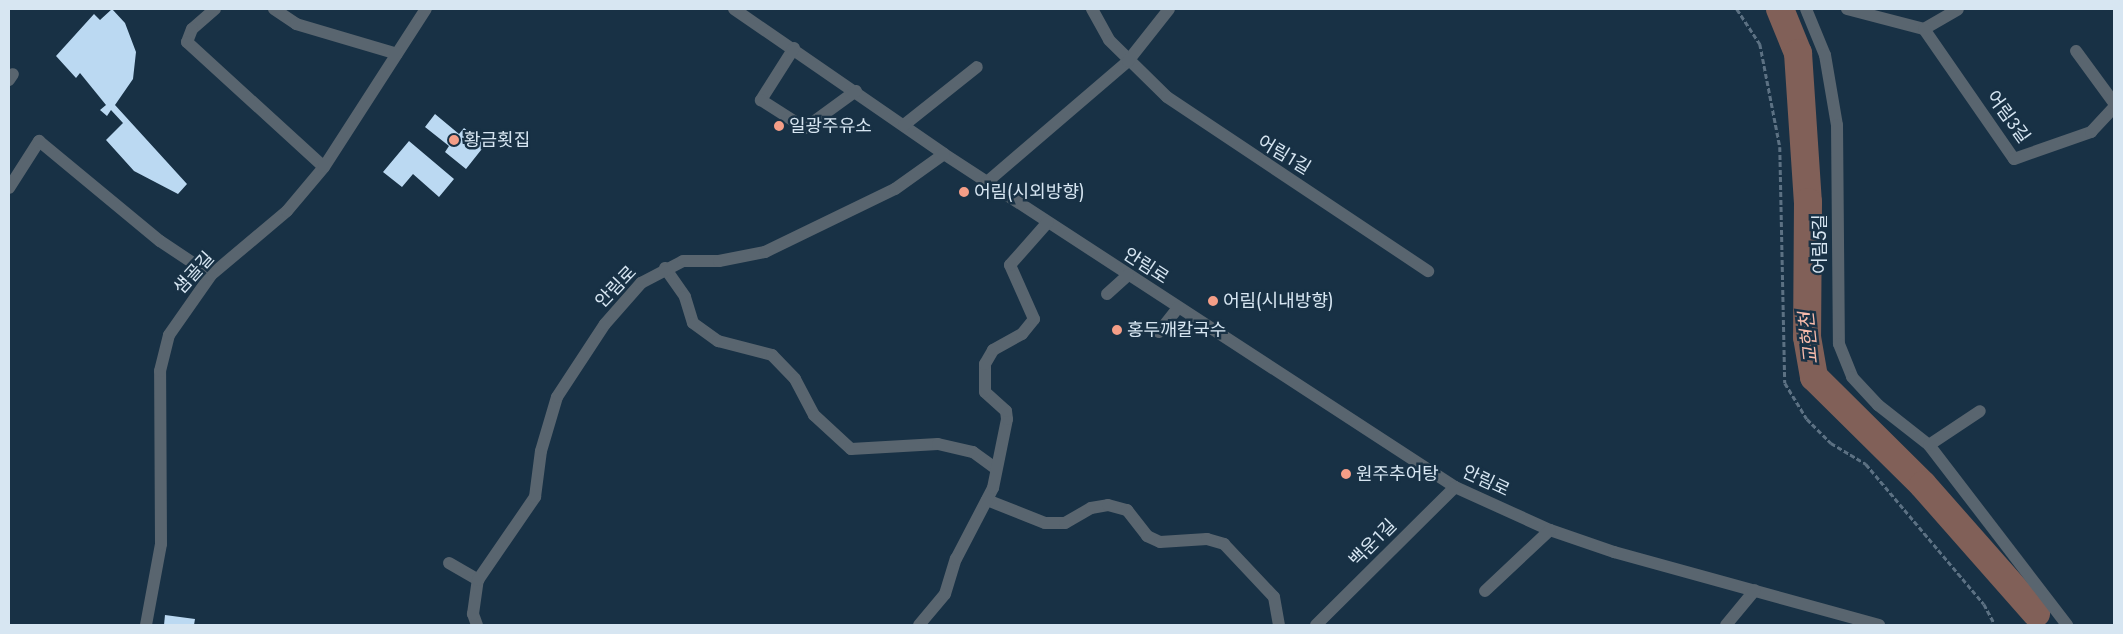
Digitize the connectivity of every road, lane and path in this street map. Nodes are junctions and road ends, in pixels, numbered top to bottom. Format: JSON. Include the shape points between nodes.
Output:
{"nodes":[{"id":1,"x":215,"y":9,"type":"edge"},
{"id":2,"x":274,"y":9,"type":"edge"},
{"id":3,"x":426,"y":9,"type":"edge"},
{"id":4,"x":734,"y":9,"type":"edge"},
{"id":5,"x":1092,"y":9,"type":"edge"},
{"id":6,"x":1169,"y":9,"type":"edge"},
{"id":7,"x":1806,"y":9,"type":"edge"},
{"id":8,"x":1847,"y":9,"type":"edge"},
{"id":9,"x":1958,"y":9,"type":"edge"},
{"id":10,"x":1924,"y":29,"type":"junction"},
{"id":11,"x":794,"y":48,"type":"junction"},
{"id":12,"x":2076,"y":51,"type":"dead end"},
{"id":13,"x":397,"y":54,"type":"junction"},
{"id":14,"x":1128,"y":61,"type":"junction"},
{"id":15,"x":977,"y":67,"type":"dead end"},
{"id":16,"x":856,"y":91,"type":"junction"},
{"id":17,"x":2114,"y":103,"type":"edge"},
{"id":18,"x":2114,"y":108,"type":"edge"},
{"id":19,"x":904,"y":125,"type":"junction"},
{"id":20,"x":944,"y":154,"type":"junction"},
{"id":21,"x":324,"y":167,"type":"junction"},
{"id":22,"x":986,"y":182,"type":"junction"},
{"id":23,"x":9,"y":188,"type":"edge"},
{"id":24,"x":1048,"y":222,"type":"junction"},
{"id":25,"x":665,"y":268,"type":"junction"},
{"id":26,"x":1428,"y":271,"type":"dead end"},
{"id":27,"x":1128,"y":275,"type":"junction"},
{"id":28,"x":211,"y":276,"type":"junction"},
{"id":29,"x":1107,"y":294,"type":"dead end"},
{"id":30,"x":1178,"y":308,"type":"junction"},
{"id":31,"x":1159,"y":332,"type":"dead end"},
{"id":32,"x":1980,"y":411,"type":"dead end"},
{"id":33,"x":1929,"y":446,"type":"junction"},
{"id":34,"x":995,"y":468,"type":"junction"},
{"id":35,"x":1455,"y":487,"type":"junction"},
{"id":36,"x":987,"y":500,"type":"junction"},
{"id":37,"x":1550,"y":530,"type":"junction"},
{"id":38,"x":449,"y":564,"type":"dead end"},
{"id":39,"x":478,"y":580,"type":"junction"},
{"id":40,"x":1755,"y":590,"type":"junction"},
{"id":41,"x":1485,"y":592,"type":"dead end"},
{"id":42,"x":146,"y":625,"type":"edge"},
{"id":43,"x":477,"y":625,"type":"edge"},
{"id":44,"x":919,"y":625,"type":"edge"},
{"id":45,"x":1279,"y":625,"type":"edge"},
{"id":46,"x":1316,"y":625,"type":"edge"},
{"id":47,"x":1726,"y":625,"type":"edge"},
{"id":48,"x":1879,"y":625,"type":"edge"},
{"id":49,"x":2067,"y":625,"type":"edge"}],
"edges":[{"from":1,"to":21,"type":"street","via":[[192,29],[187,42]]},
{"from":2,"to":13,"type":"street","via":[[301,26]]},
{"from":3,"to":13,"type":"street","name":"샘골길"},
{"from":4,"to":11,"type":"street","name":"안림로"},
{"from":5,"to":14,"type":"street","name":"어림1길","via":[[1109,40]]},
{"from":6,"to":14,"type":"street"},
{"from":7,"to":33,"type":"street","name":"어림5길","via":[[1825,55],[1837,124],[1839,344],[1852,376],[1878,405]]},
{"from":8,"to":10,"type":"street"},
{"from":9,"to":10,"type":"street"},
{"from":10,"to":18,"type":"street","name":"어림3길","via":[[2014,159],[2091,132]]},
{"from":11,"to":16,"type":"street","name":"안림로"},
{"from":11,"to":16,"type":"street","via":[[761,100],[806,128]]},
{"from":12,"to":17,"type":"street"},
{"from":13,"to":21,"type":"street","name":"샘골길"},
{"from":14,"to":22,"type":"street"},
{"from":14,"to":26,"type":"street","name":"어림1길","via":[[1234,145],[1319,196]]},
{"from":15,"to":19,"type":"street"},
{"from":16,"to":19,"type":"street","name":"안림로"},
{"from":19,"to":20,"type":"street","name":"안림로"},
{"from":20,"to":22,"type":"street","name":"안림로"},
{"from":20,"to":25,"type":"street","name":"안림로","via":[[895,189],[765,252],[719,261],[683,261]]},
{"from":21,"to":28,"type":"street","name":"샘골길","via":[[287,211]]},
{"from":22,"to":24,"type":"street","name":"안림로"},
{"from":23,"to":28,"type":"street","via":[[39,141],[160,241]]},
{"from":24,"to":27,"type":"street","name":"안림로"},
{"from":24,"to":34,"type":"street","via":[[1010,265],[1034,319],[1022,334],[993,350],[985,364],[986,392],[1006,411],[1007,419]]},
{"from":25,"to":34,"type":"street","via":[[684,297],[693,323],[718,341],[772,355],[795,379],[814,415],[851,449],[938,444],[973,452]]},
{"from":25,"to":39,"type":"street","name":"안림로","via":[[623,301],[557,397],[541,451],[535,497]]},
{"from":27,"to":29,"type":"street"},
{"from":27,"to":30,"type":"street","name":"안림로"},
{"from":28,"to":42,"type":"street","name":"샘골길","via":[[169,335],[160,371],[161,544]]},
{"from":30,"to":31,"type":"street"},
{"from":30,"to":35,"type":"street","name":"안림로"},
{"from":32,"to":33,"type":"street"},
{"from":33,"to":49,"type":"street","name":"어림5길"},
{"from":34,"to":36,"type":"street"},
{"from":35,"to":37,"type":"street","name":"안림로"},
{"from":35,"to":46,"type":"street","name":"백운1길"},
{"from":36,"to":44,"type":"street","via":[[956,559],[945,594]]},
{"from":36,"to":45,"type":"street","via":[[1045,522],[1065,523],[1091,508],[1108,506],[1127,510],[1148,536],[1160,542],[1207,538],[1224,544],[1274,597]]},
{"from":37,"to":40,"type":"street","name":"안림로"},
{"from":37,"to":41,"type":"street"},
{"from":38,"to":39,"type":"street"},
{"from":39,"to":43,"type":"street","name":"안림로","via":[[473,614]]},
{"from":40,"to":47,"type":"street"},
{"from":40,"to":48,"type":"street","name":"안림로"}]}
